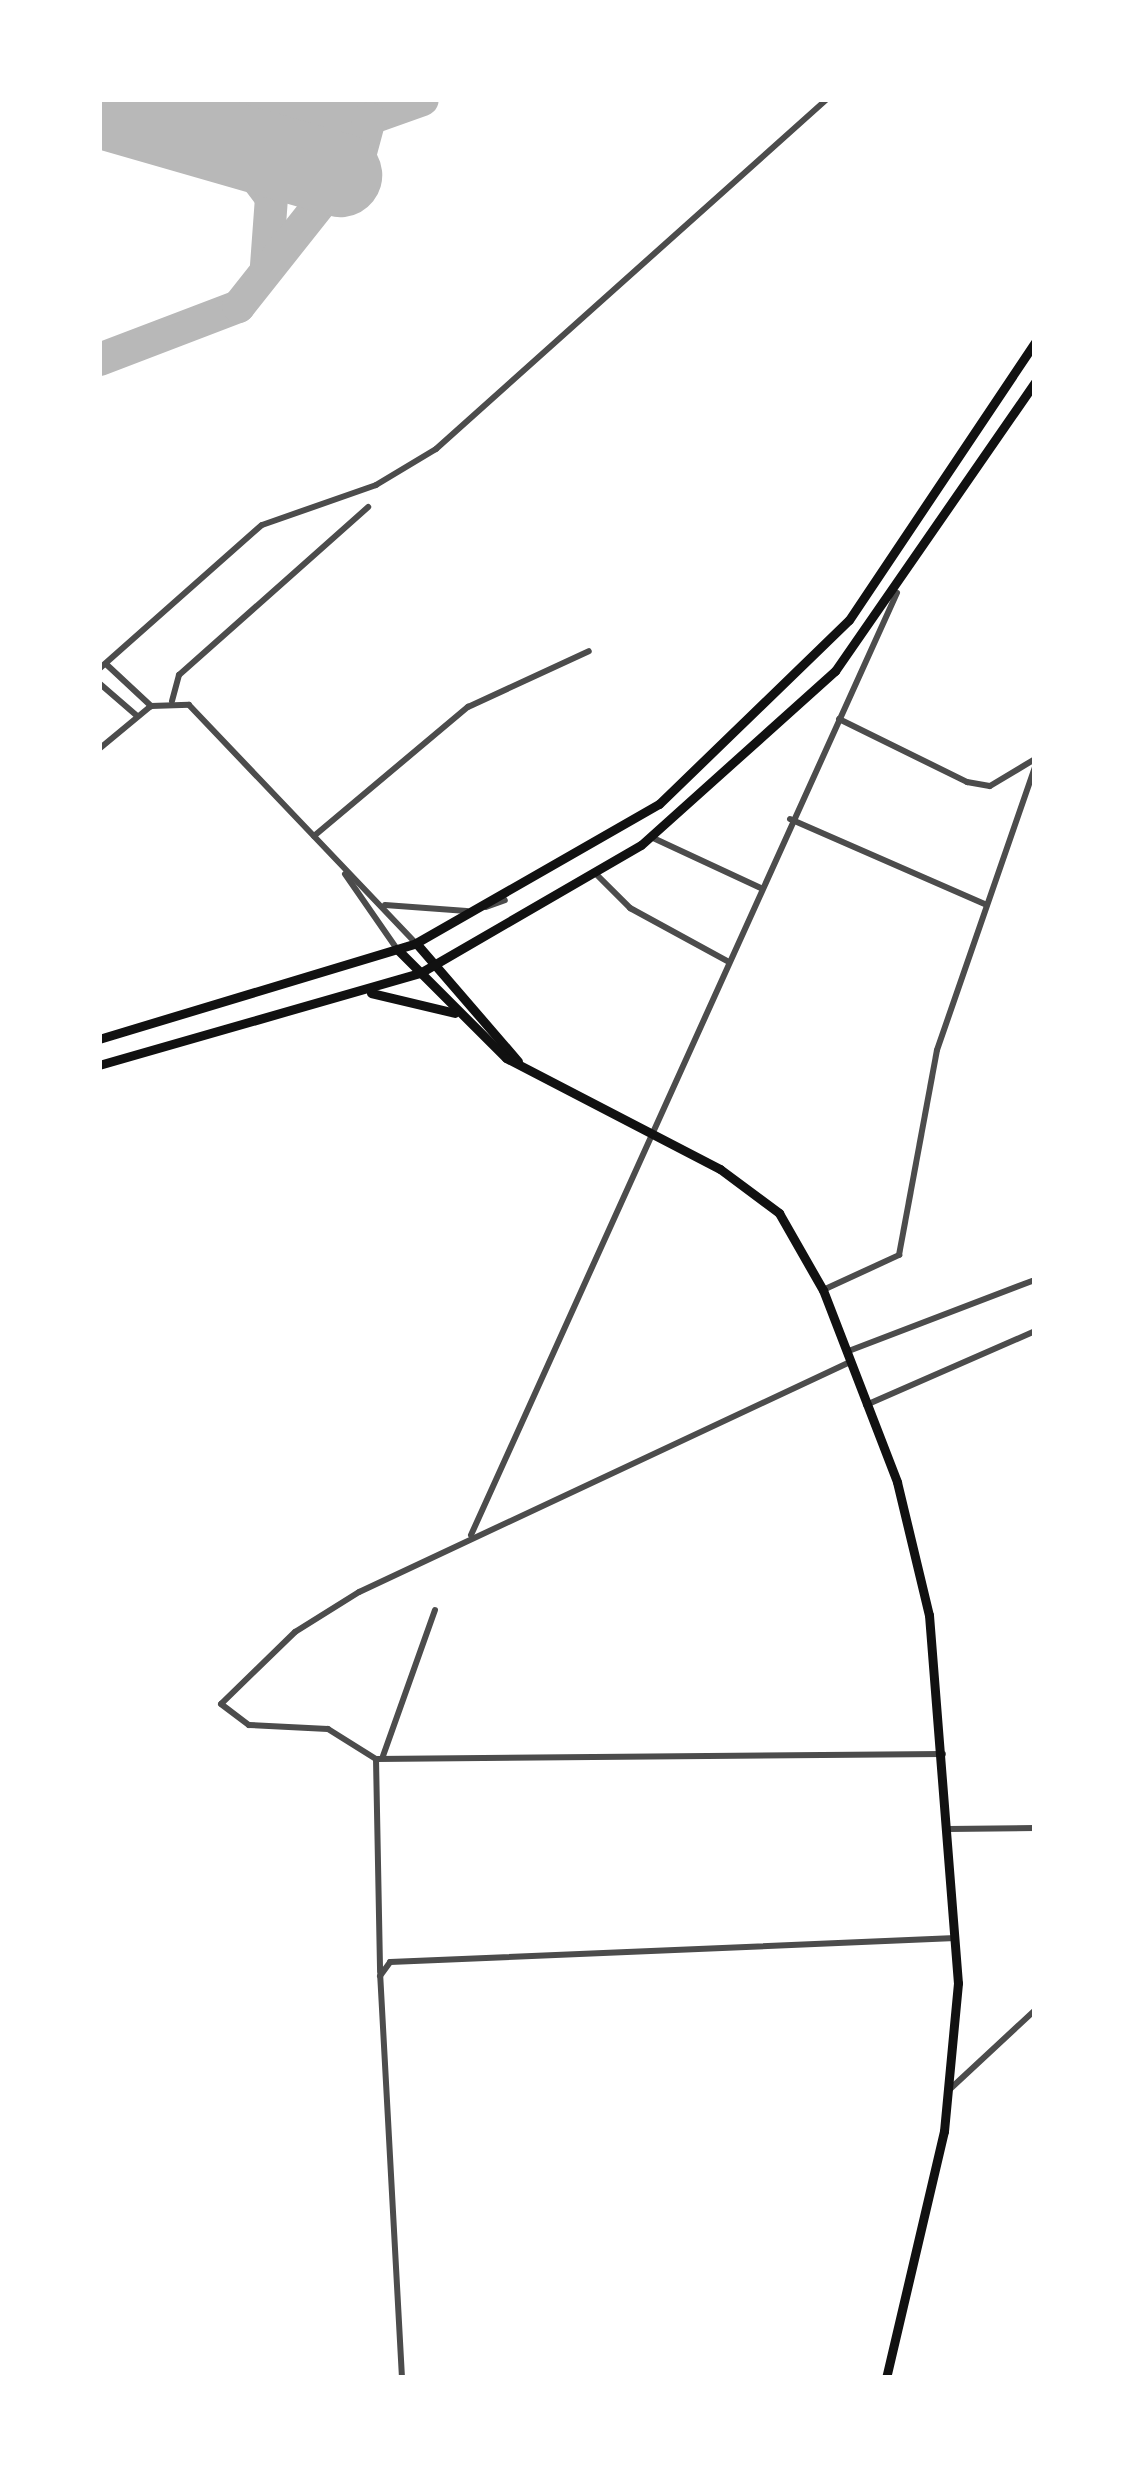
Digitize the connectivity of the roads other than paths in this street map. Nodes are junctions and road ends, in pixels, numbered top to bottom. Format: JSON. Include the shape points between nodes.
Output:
{"nodes":[{"id":1,"x":827,"y":99,"type":"edge"},
{"id":2,"x":1035,"y":342,"type":"edge"},
{"id":3,"x":1035,"y":382,"type":"edge"},
{"id":4,"x":368,"y":507,"type":"dead end"},
{"id":5,"x":897,"y":592,"type":"junction"},
{"id":6,"x":589,"y":651,"type":"dead end"},
{"id":7,"x":102,"y":666,"type":"edge"},
{"id":8,"x":99,"y":683,"type":"edge"},
{"id":9,"x":172,"y":701,"type":"junction"},
{"id":10,"x":152,"y":706,"type":"junction"},
{"id":11,"x":136,"y":715,"type":"junction"},
{"id":12,"x":839,"y":718,"type":"junction"},
{"id":13,"x":99,"y":748,"type":"edge"},
{"id":14,"x":1035,"y":763,"type":"edge"},
{"id":15,"x":790,"y":820,"type":"junction"},
{"id":16,"x":314,"y":836,"type":"junction"},
{"id":17,"x":651,"y":837,"type":"junction"},
{"id":18,"x":344,"y":870,"type":"junction"},
{"id":19,"x":597,"y":875,"type":"junction"},
{"id":20,"x":761,"y":889,"type":"junction"},
{"id":21,"x":505,"y":900,"type":"junction"},
{"id":22,"x":382,"y":904,"type":"junction"},
{"id":23,"x":986,"y":904,"type":"junction"},
{"id":24,"x":416,"y":943,"type":"junction"},
{"id":25,"x":397,"y":950,"type":"junction"},
{"id":26,"x":729,"y":962,"type":"junction"},
{"id":27,"x":436,"y":966,"type":"junction"},
{"id":28,"x":420,"y":973,"type":"junction"},
{"id":29,"x":360,"y":993,"type":"junction"},
{"id":30,"x":454,"y":1013,"type":"junction"},
{"id":31,"x":99,"y":1039,"type":"edge"},
{"id":32,"x":99,"y":1065,"type":"edge"},
{"id":33,"x":521,"y":1065,"type":"junction"},
{"id":34,"x":653,"y":1134,"type":"junction"},
{"id":35,"x":1035,"y":1280,"type":"edge"},
{"id":36,"x":820,"y":1285,"type":"junction"},
{"id":37,"x":1035,"y":1331,"type":"edge"},
{"id":38,"x":850,"y":1362,"type":"junction"},
{"id":39,"x":864,"y":1400,"type":"junction"},
{"id":40,"x":470,"y":1537,"type":"junction"},
{"id":41,"x":435,"y":1610,"type":"dead end"},
{"id":42,"x":944,"y":1754,"type":"junction"},
{"id":43,"x":380,"y":1757,"type":"junction"},
{"id":44,"x":1035,"y":1828,"type":"edge"},
{"id":45,"x":948,"y":1829,"type":"junction"},
{"id":46,"x":958,"y":1938,"type":"junction"},
{"id":47,"x":379,"y":1958,"type":"junction"},
{"id":48,"x":395,"y":1959,"type":"junction"},
{"id":49,"x":380,"y":1976,"type":"junction"},
{"id":50,"x":1035,"y":2010,"type":"edge"},
{"id":51,"x":949,"y":2090,"type":"junction"},
{"id":52,"x":402,"y":2378,"type":"edge"},
{"id":53,"x":886,"y":2378,"type":"edge"}],
"edges":[{"from":1,"to":7,"type":"street","via":[[436,448],[376,485],[262,525]]},
{"from":2,"to":21,"type":"main road","via":[[907,544],[778,700],[659,804]]},
{"from":3,"to":5,"type":"main road"},
{"from":4,"to":9,"type":"street","via":[[179,675]]},
{"from":5,"to":12,"type":"street"},
{"from":5,"to":17,"type":"main road","via":[[795,712]]},
{"from":6,"to":16,"type":"street","via":[[468,707]]},
{"from":7,"to":10,"type":"street"},
{"from":8,"to":11,"type":"street"},
{"from":9,"to":10,"type":"street"},
{"from":9,"to":16,"type":"street","via":[[189,705]]},
{"from":10,"to":11,"type":"street"},
{"from":11,"to":13,"type":"street"},
{"from":12,"to":14,"type":"street","via":[[967,782],[990,786]]},
{"from":12,"to":15,"type":"street"},
{"from":14,"to":23,"type":"street"},
{"from":15,"to":20,"type":"street"},
{"from":15,"to":23,"type":"street"},
{"from":16,"to":18,"type":"street"},
{"from":17,"to":19,"type":"main road"},
{"from":17,"to":20,"type":"street"},
{"from":18,"to":22,"type":"street"},
{"from":18,"to":25,"type":"street"},
{"from":19,"to":26,"type":"street","via":[[630,908]]},
{"from":19,"to":27,"type":"main road"},
{"from":20,"to":26,"type":"street"},
{"from":21,"to":22,"type":"street","via":[[446,913]]},
{"from":21,"to":24,"type":"main road"},
{"from":22,"to":24,"type":"street"},
{"from":23,"to":36,"type":"street","via":[[947,1015],[896,1260]]},
{"from":24,"to":25,"type":"main road"},
{"from":24,"to":27,"type":"main road"},
{"from":25,"to":28,"type":"main road"},
{"from":25,"to":31,"type":"main road"},
{"from":26,"to":34,"type":"street"},
{"from":27,"to":28,"type":"main road"},
{"from":27,"to":33,"type":"main road"},
{"from":28,"to":29,"type":"main road"},
{"from":28,"to":30,"type":"main road"},
{"from":29,"to":30,"type":"main road"},
{"from":29,"to":32,"type":"main road"},
{"from":30,"to":33,"type":"main road"},
{"from":33,"to":34,"type":"main road"},
{"from":34,"to":36,"type":"main road","via":[[768,1202]]},
{"from":34,"to":40,"type":"street"},
{"from":35,"to":38,"type":"street"},
{"from":36,"to":38,"type":"main road"},
{"from":37,"to":39,"type":"street"},
{"from":38,"to":39,"type":"main road"},
{"from":38,"to":40,"type":"street"},
{"from":39,"to":42,"type":"main road","via":[[915,1546]]},
{"from":40,"to":43,"type":"street","via":[[318,1616],[221,1704],[249,1725],[328,1729]]},
{"from":41,"to":43,"type":"street"},
{"from":42,"to":43,"type":"street","via":[[769,1764]]},
{"from":42,"to":45,"type":"main road"},
{"from":43,"to":47,"type":"street"},
{"from":44,"to":45,"type":"street"},
{"from":45,"to":46,"type":"main road"},
{"from":46,"to":48,"type":"street"},
{"from":46,"to":51,"type":"main road"},
{"from":47,"to":48,"type":"street"},
{"from":47,"to":49,"type":"street"},
{"from":48,"to":49,"type":"street"},
{"from":49,"to":52,"type":"street"},
{"from":50,"to":51,"type":"street"},
{"from":51,"to":53,"type":"main road"}]}
